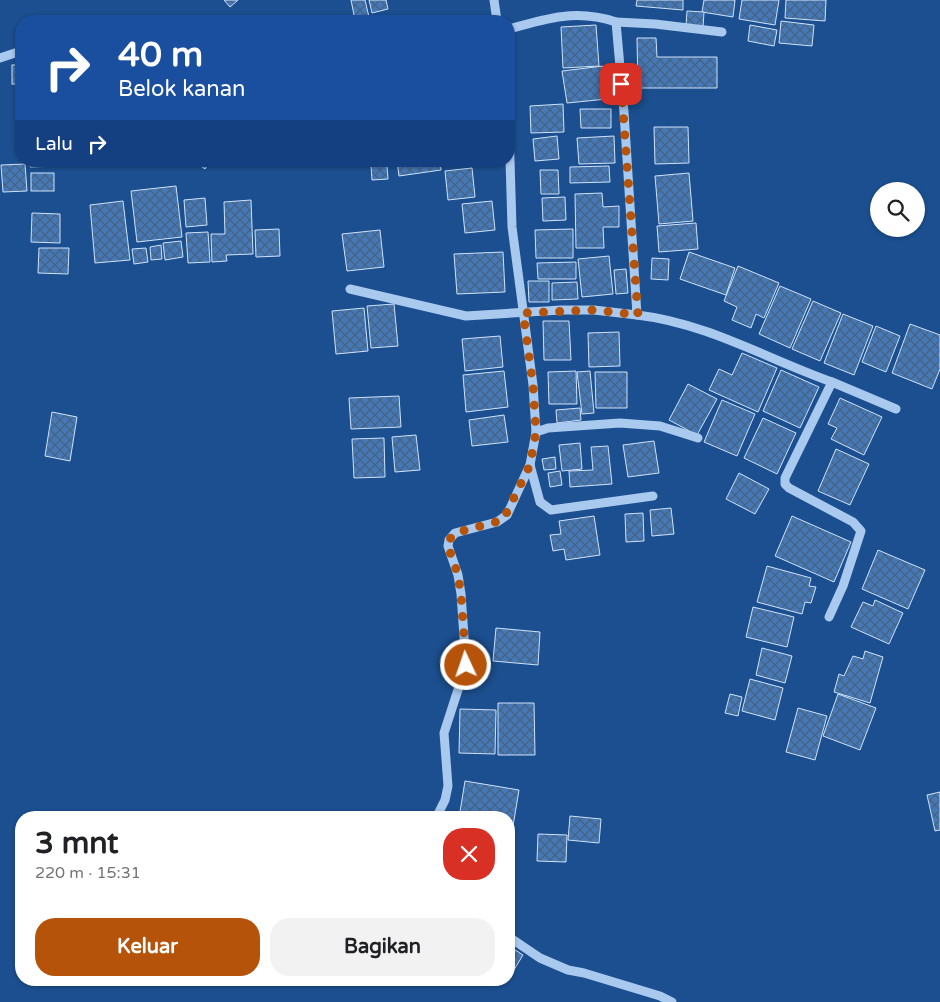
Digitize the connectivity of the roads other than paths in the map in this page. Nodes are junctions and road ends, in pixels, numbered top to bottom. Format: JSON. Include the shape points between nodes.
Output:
{"nodes":[{"id":1,"x":494,"y":0,"type":"edge"},
{"id":2,"x":495,"y":15,"type":"edge"},
{"id":3,"x":616,"y":22,"type":"junction"},
{"id":4,"x":515,"y":27,"type":"edge"},
{"id":5,"x":722,"y":32,"type":"dead end"},
{"id":6,"x":15,"y":52,"type":"edge"},
{"id":7,"x":0,"y":58,"type":"edge"},
{"id":8,"x":510,"y":167,"type":"edge"},
{"id":9,"x":350,"y":289,"type":"dead end"},
{"id":10,"x":523,"y":313,"type":"junction"},
{"id":11,"x":638,"y":315,"type":"junction"},
{"id":12,"x":832,"y":382,"type":"junction"},
{"id":13,"x":896,"y":409,"type":"dead end"},
{"id":14,"x":536,"y":432,"type":"junction"},
{"id":15,"x":698,"y":438,"type":"dead end"},
{"id":16,"x":530,"y":465,"type":"junction"},
{"id":17,"x":653,"y":496,"type":"dead end"},
{"id":18,"x":829,"y":617,"type":"dead end"},
{"id":19,"x":440,"y":811,"type":"edge"},
{"id":20,"x":515,"y":941,"type":"edge"},
{"id":21,"x":672,"y":1002,"type":"edge"}],
"edges":[{"from":1,"to":2,"type":"street"},
{"from":3,"to":4,"type":"street","via":[[596,16],[553,16]]},
{"from":3,"to":5,"type":"street"},
{"from":3,"to":11,"type":"street"},
{"from":6,"to":7,"type":"street"},
{"from":8,"to":10,"type":"street","via":[[512,227]]},
{"from":9,"to":10,"type":"street","via":[[466,316]]},
{"from":10,"to":11,"type":"street","via":[[594,310]]},
{"from":10,"to":14,"type":"street"},
{"from":11,"to":12,"type":"street","via":[[662,318],[718,334]]},
{"from":12,"to":13,"type":"street"},
{"from":12,"to":18,"type":"street","via":[[784,484],[854,522],[861,531],[844,586]]},
{"from":14,"to":15,"type":"street","via":[[548,428],[620,423],[660,426]]},
{"from":14,"to":16,"type":"street"},
{"from":16,"to":17,"type":"street","via":[[540,502],[551,510]]},
{"from":16,"to":19,"type":"street","via":[[503,520],[455,533],[449,540],[461,594],[466,665],[444,733],[448,786]]},
{"from":20,"to":21,"type":"street","via":[[540,958],[568,970]]}]}
